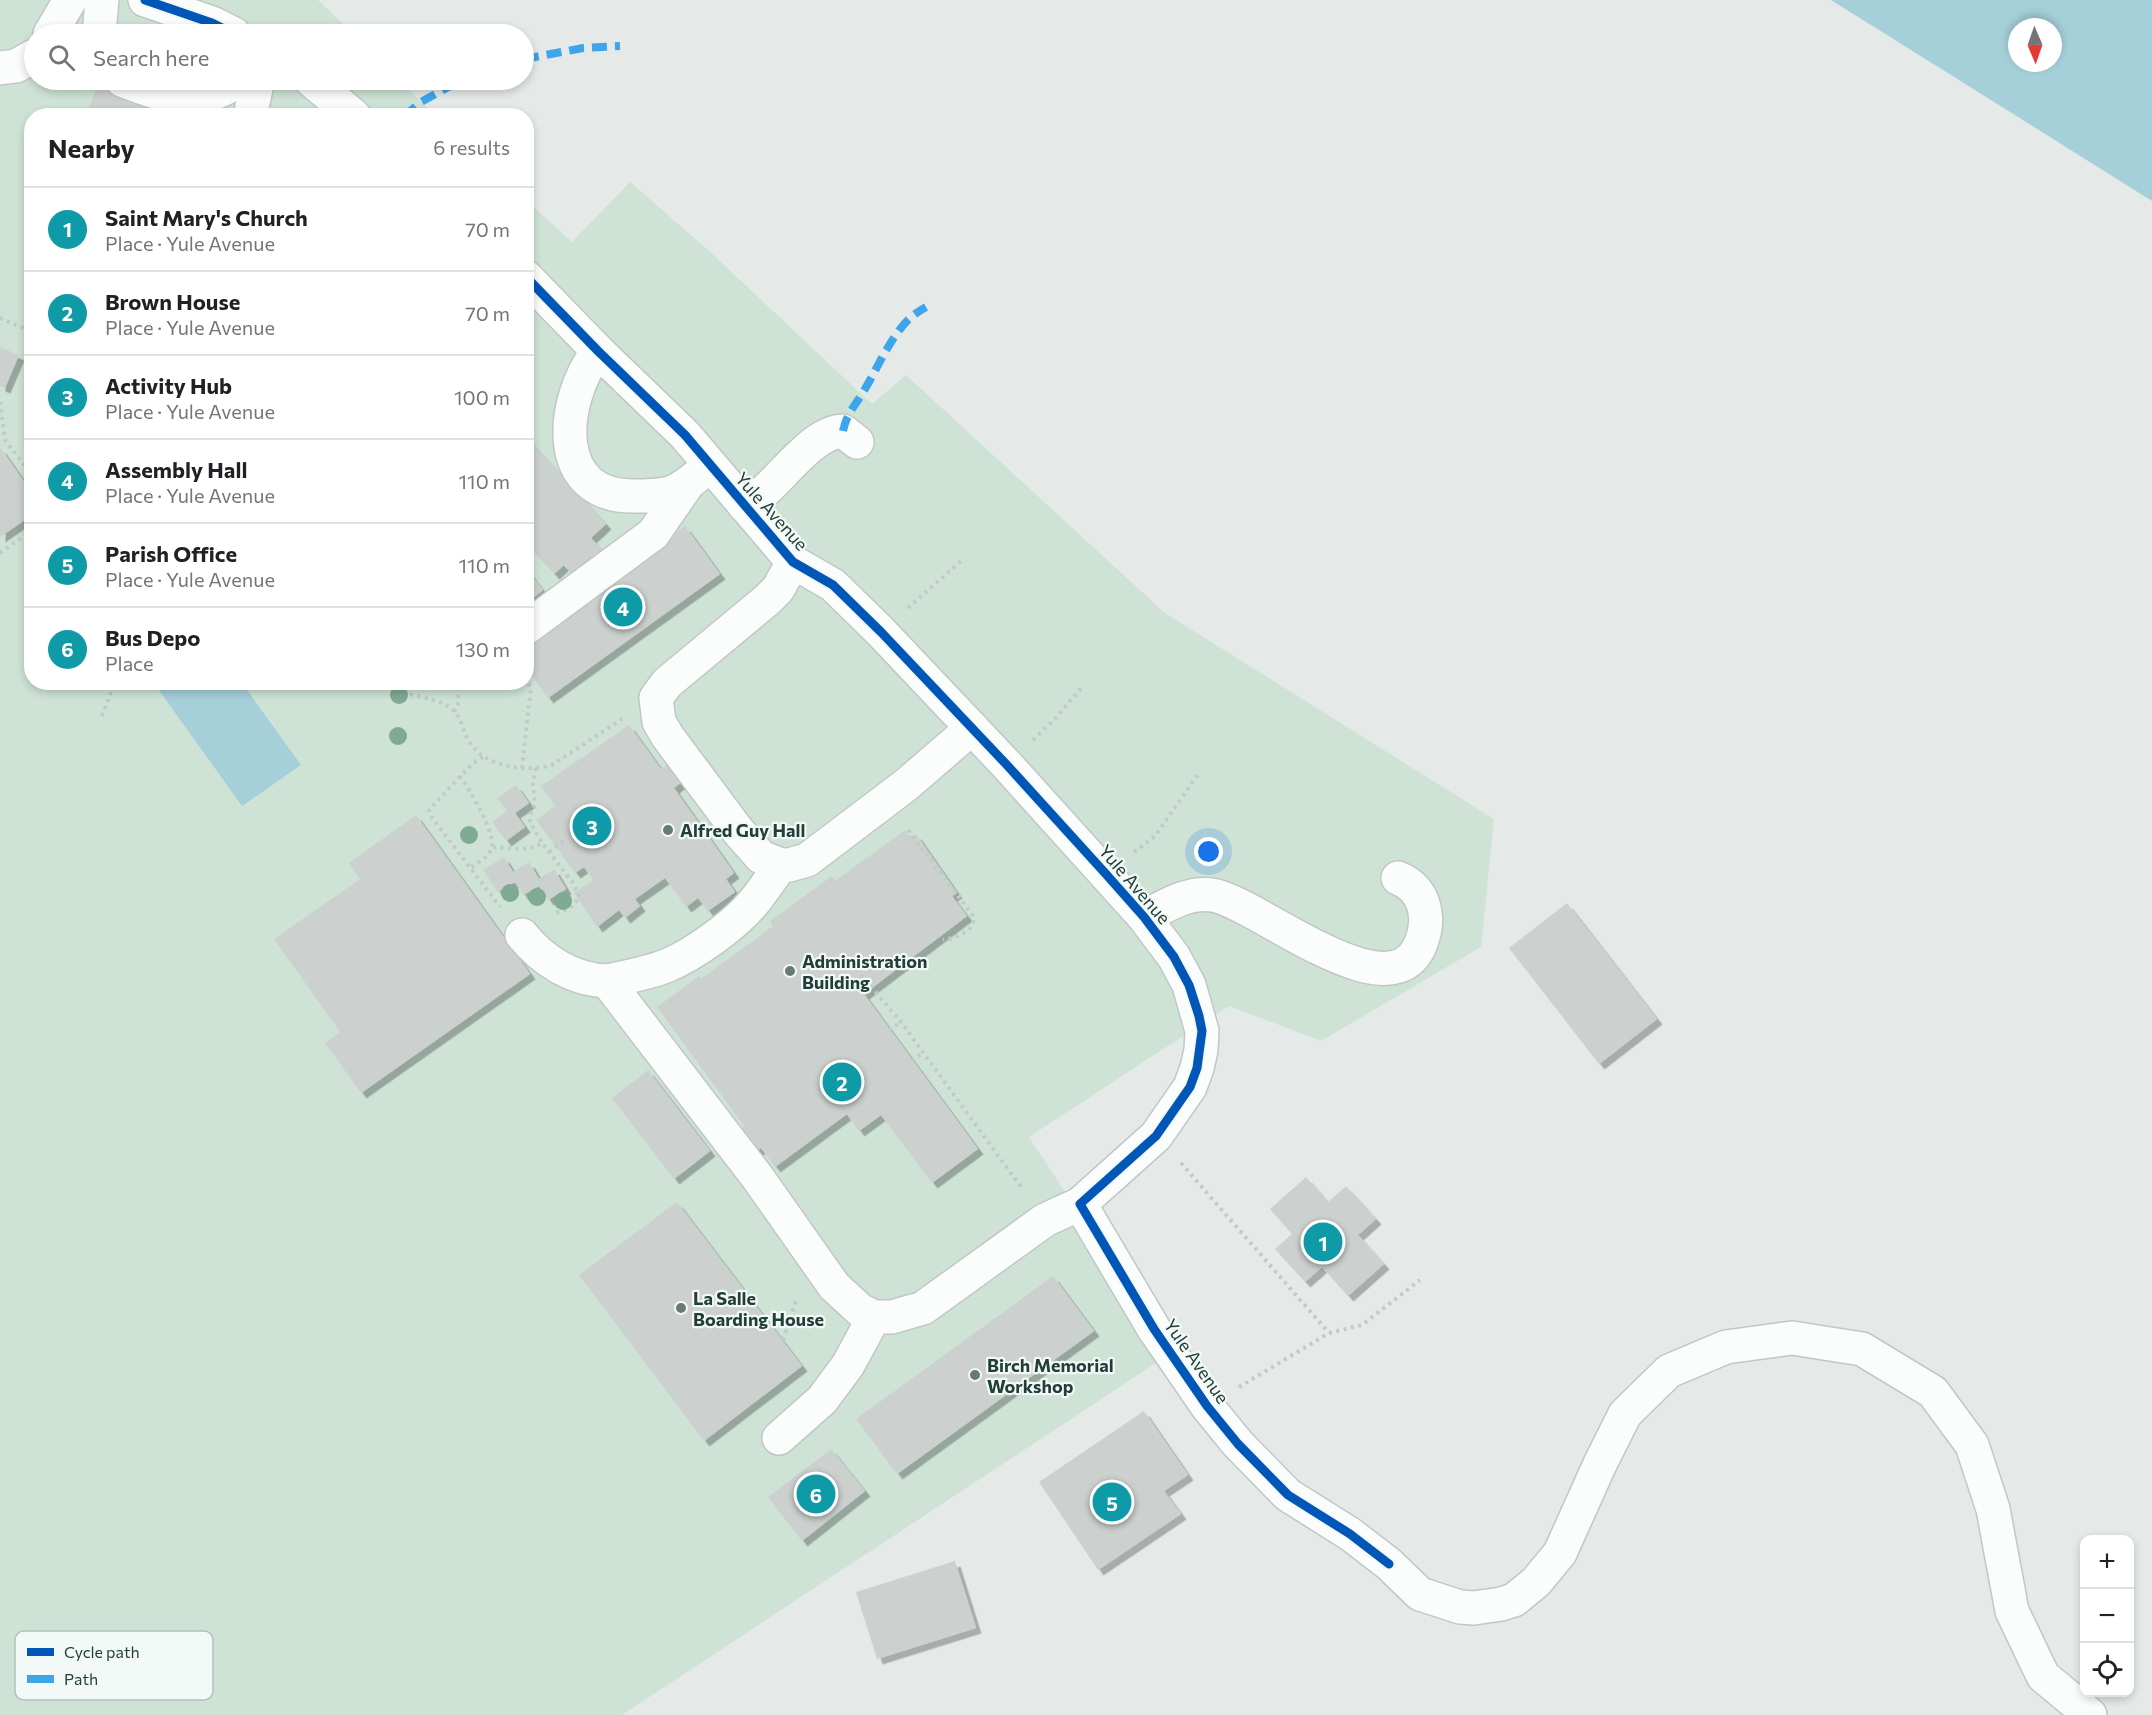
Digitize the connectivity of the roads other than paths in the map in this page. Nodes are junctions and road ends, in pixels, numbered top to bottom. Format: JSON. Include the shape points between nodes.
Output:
{"nodes":[{"id":1,"x":70,"y":0,"type":"edge"},
{"id":2,"x":102,"y":0,"type":"edge"},
{"id":3,"x":145,"y":0,"type":"edge"},
{"id":4,"x":56,"y":24,"type":"edge"},
{"id":5,"x":100,"y":24,"type":"edge"},
{"id":6,"x":214,"y":24,"type":"edge"},
{"id":7,"x":24,"y":62,"type":"edge"},
{"id":8,"x":0,"y":68,"type":"edge"},
{"id":9,"x":150,"y":90,"type":"edge"},
{"id":10,"x":222,"y":90,"type":"edge"},
{"id":11,"x":256,"y":90,"type":"edge"},
{"id":12,"x":323,"y":90,"type":"edge"},
{"id":13,"x":252,"y":108,"type":"edge"},
{"id":14,"x":344,"y":108,"type":"edge"},
{"id":15,"x":534,"y":284,"type":"edge"},
{"id":16,"x":598,"y":351,"type":"junction"},
{"id":17,"x":857,"y":442,"type":"dead end"},
{"id":18,"x":698,"y":475,"type":"junction"},
{"id":19,"x":744,"y":505,"type":"junction"},
{"id":20,"x":793,"y":562,"type":"junction"},
{"id":21,"x":534,"y":621,"type":"edge"},
{"id":22,"x":972,"y":728,"type":"junction"},
{"id":23,"x":781,"y":865,"type":"junction"},
{"id":24,"x":1398,"y":878,"type":"dead end"},
{"id":25,"x":1144,"y":917,"type":"junction"},
{"id":26,"x":532,"y":925,"type":"road end"},
{"id":27,"x":607,"y":981,"type":"junction"},
{"id":28,"x":1080,"y":1204,"type":"junction"},
{"id":29,"x":874,"y":1317,"type":"junction"},
{"id":30,"x":779,"y":1438,"type":"dead end"},
{"id":31,"x":2090,"y":1715,"type":"edge"}],
"edges":[{"from":1,"to":4,"type":"street"},
{"from":2,"to":5,"type":"street"},
{"from":3,"to":6,"type":"street"},
{"from":7,"to":8,"type":"street"},
{"from":9,"to":10,"type":"street","via":[[192,99]]},
{"from":11,"to":13,"type":"street"},
{"from":12,"to":14,"type":"street"},
{"from":15,"to":16,"type":"street","name":"Yule Avenue"},
{"from":16,"to":18,"type":"street","name":"Yule Avenue","via":[[686,435]]},
{"from":16,"to":18,"type":"street","via":[[574,399],[569,431],[576,465],[592,484],[617,496],[665,494]]},
{"from":17,"to":19,"type":"street","via":[[843,431],[818,440],[764,492]]},
{"from":18,"to":19,"type":"street","name":"Yule Avenue"},
{"from":18,"to":21,"type":"street","via":[[653,534]]},
{"from":19,"to":20,"type":"street","name":"Yule Avenue"},
{"from":20,"to":22,"type":"street","name":"Yule Avenue","via":[[844,594]]},
{"from":20,"to":23,"type":"street","via":[[772,594],[667,683],[655,704],[668,737],[752,849]]},
{"from":22,"to":23,"type":"street","via":[[929,767],[807,860]]},
{"from":22,"to":25,"type":"street","name":"Yule Avenue"},
{"from":23,"to":27,"type":"street","via":[[753,903],[728,927],[667,965]]},
{"from":24,"to":25,"type":"street","via":[[1418,892],[1425,907],[1426,927],[1414,955],[1389,968],[1370,967],[1325,950],[1219,896],[1191,896]]},
{"from":25,"to":28,"type":"street","name":"Yule Avenue","via":[[1189,985],[1202,1031],[1197,1068],[1190,1087],[1156,1136]]},
{"from":26,"to":27,"type":"street","via":[[534,949],[567,971]]},
{"from":27,"to":29,"type":"street","via":[[758,1178],[834,1286],[860,1310]]},
{"from":28,"to":29,"type":"street","via":[[1045,1220],[923,1308],[892,1317]]},
{"from":28,"to":31,"type":"street","name":"Yule Avenue","via":[[1154,1329],[1238,1444],[1288,1495],[1350,1534],[1420,1594],[1446,1604],[1474,1608],[1501,1604],[1514,1600],[1536,1582],[1560,1553],[1625,1414],[1669,1371],[1726,1347],[1792,1338],[1862,1349],[1934,1392],[1972,1445],[1993,1509],[2012,1611],[2043,1676]]},
{"from":29,"to":30,"type":"street","via":[[848,1365],[822,1400]]}]}
